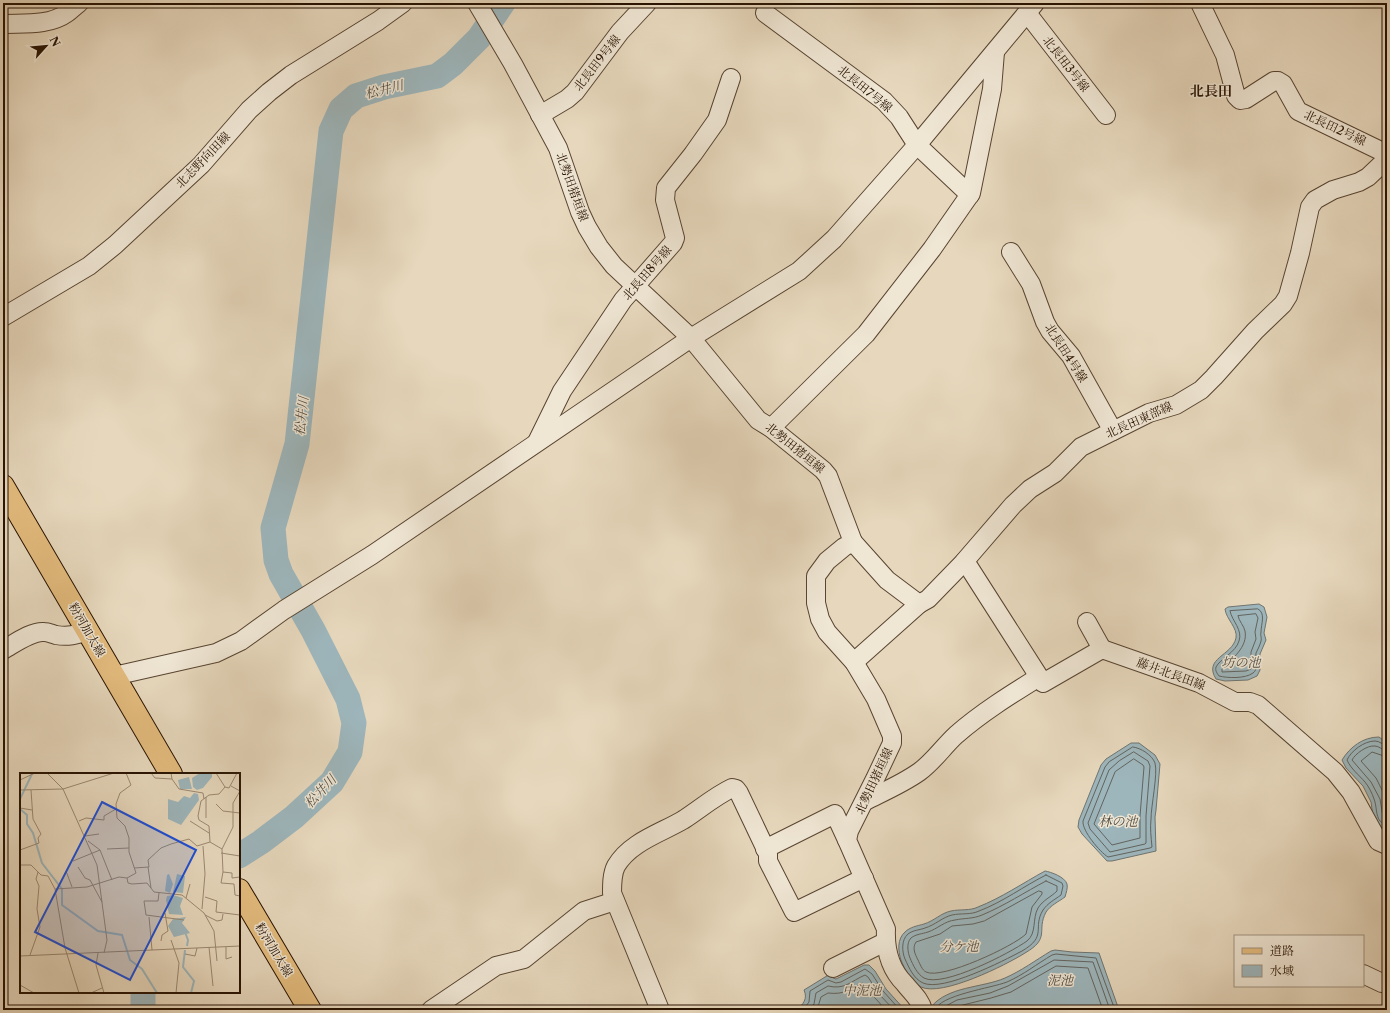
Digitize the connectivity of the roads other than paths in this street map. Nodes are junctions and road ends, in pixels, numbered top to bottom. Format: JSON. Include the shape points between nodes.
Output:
{"nodes":[{"id":1,"x":79,"y":3,"type":"edge"},
{"id":2,"x":403,"y":3,"type":"edge"},
{"id":3,"x":478,"y":3,"type":"edge"},
{"id":4,"x":647,"y":3,"type":"edge"},
{"id":5,"x":1200,"y":3,"type":"edge"},
{"id":6,"x":1031,"y":8,"type":"edge"},
{"id":7,"x":765,"y":13,"type":"dead end"},
{"id":8,"x":3,"y":24,"type":"edge"},
{"id":9,"x":995,"y":52,"type":"junction"},
{"id":10,"x":731,"y":78,"type":"dead end"},
{"id":11,"x":540,"y":115,"type":"junction"},
{"id":12,"x":1106,"y":115,"type":"dead end"},
{"id":13,"x":917,"y":145,"type":"junction"},
{"id":14,"x":1387,"y":154,"type":"edge"},
{"id":15,"x":1387,"y":159,"type":"edge"},
{"id":16,"x":970,"y":194,"type":"junction"},
{"id":17,"x":1011,"y":252,"type":"dead end"},
{"id":18,"x":634,"y":286,"type":"junction"},
{"id":19,"x":3,"y":317,"type":"edge"},
{"id":20,"x":691,"y":338,"type":"junction"},
{"id":21,"x":771,"y":428,"type":"junction"},
{"id":22,"x":1113,"y":431,"type":"junction"},
{"id":23,"x":536,"y":442,"type":"junction"},
{"id":24,"x":3,"y":486,"type":"edge"},
{"id":25,"x":853,"y":542,"type":"junction"},
{"id":26,"x":966,"y":561,"type":"junction"},
{"id":27,"x":919,"y":604,"type":"junction"},
{"id":28,"x":1087,"y":622,"type":"dead end"},
{"id":29,"x":87,"y":631,"type":"junction"},
{"id":30,"x":1102,"y":649,"type":"junction"},
{"id":31,"x":3,"y":650,"type":"edge"},
{"id":32,"x":854,"y":662,"type":"junction"},
{"id":33,"x":114,"y":676,"type":"junction"},
{"id":34,"x":1039,"y":677,"type":"junction"},
{"id":35,"x":170,"y":773,"type":"edge"},
{"id":36,"x":865,"y":801,"type":"junction"},
{"id":37,"x":847,"y":840,"type":"junction"},
{"id":38,"x":1387,"y":845,"type":"edge"},
{"id":39,"x":765,"y":849,"type":"junction"},
{"id":40,"x":864,"y":878,"type":"junction"},
{"id":41,"x":240,"y":892,"type":"edge"},
{"id":42,"x":615,"y":901,"type":"junction"},
{"id":43,"x":885,"y":942,"type":"junction"},
{"id":44,"x":833,"y":968,"type":"dead end"},
{"id":45,"x":1364,"y":974,"type":"edge"},
{"id":46,"x":1387,"y":984,"type":"edge"},
{"id":47,"x":310,"y":1010,"type":"edge"},
{"id":48,"x":431,"y":1010,"type":"edge"},
{"id":49,"x":660,"y":1010,"type":"edge"},
{"id":50,"x":923,"y":1010,"type":"edge"}],
"edges":[{"from":1,"to":8,"type":"street","via":[[67,14],[54,20]]},
{"from":2,"to":19,"type":"street","name":"北志野向田線","via":[[291,74],[249,110],[201,165],[115,245],[88,266]]},
{"from":3,"to":11,"type":"street","name":"北勢田猪垣線"},
{"from":4,"to":11,"type":"street","name":"北長田9号線","via":[[620,32],[575,92]]},
{"from":5,"to":14,"type":"street","name":"北長田2号線","via":[[1225,55],[1236,96],[1240,100],[1278,81],[1283,84],[1298,111]]},
{"from":6,"to":9,"type":"street"},
{"from":6,"to":12,"type":"street","name":"北長田3号線"},
{"from":7,"to":13,"type":"street","name":"北長田7号線","via":[[884,101],[899,117]]},
{"from":9,"to":13,"type":"street"},
{"from":9,"to":16,"type":"street","via":[[992,89]]},
{"from":10,"to":18,"type":"street","name":"北長田8号線","via":[[717,120],[666,188],[665,200],[675,238],[673,243]]},
{"from":11,"to":18,"type":"street","name":"北勢田猪垣線","via":[[558,148],[587,227],[614,266]]},
{"from":13,"to":16,"type":"street","name":"北長田7号線"},
{"from":13,"to":20,"type":"street","via":[[834,239],[799,271]]},
{"from":15,"to":22,"type":"street","name":"北長田東部線","via":[[1368,177],[1333,190],[1315,200],[1310,207],[1288,296],[1201,390],[1176,405],[1149,413]]},
{"from":16,"to":21,"type":"street","via":[[932,249],[866,334]]},
{"from":17,"to":22,"type":"street","name":"北長田4号線","via":[[1031,284],[1050,331],[1071,356]]},
{"from":18,"to":20,"type":"street","name":"北勢田猪垣線"},
{"from":18,"to":23,"type":"street","name":"北長田8号線","via":[[562,391]]},
{"from":20,"to":21,"type":"street","name":"北勢田猪垣線","via":[[758,420]]},
{"from":20,"to":23,"type":"street"},
{"from":21,"to":25,"type":"street","name":"北勢田猪垣線","via":[[828,476]]},
{"from":22,"to":26,"type":"street","name":"北長田東部線","via":[[1081,447],[1055,473],[1030,489],[1013,505]]},
{"from":23,"to":33,"type":"street","via":[[241,641],[216,653]]},
{"from":24,"to":29,"type":"main road","name":"粉河加太線"},
{"from":25,"to":27,"type":"street","via":[[887,580]]},
{"from":25,"to":32,"type":"street","name":"北勢田猪垣線","via":[[827,561],[816,576],[815,590],[820,619],[827,632]]},
{"from":26,"to":27,"type":"street","name":"北長田東部線","via":[[928,599]]},
{"from":26,"to":34,"type":"street"},
{"from":27,"to":32,"type":"street","name":"北長田東部線"},
{"from":28,"to":30,"type":"street"},
{"from":29,"to":31,"type":"street","via":[[73,636],[37,633]]},
{"from":29,"to":33,"type":"main road","name":"粉河加太線"},
{"from":30,"to":34,"type":"street","via":[[1042,683]]},
{"from":30,"to":38,"type":"street","name":"藤井北長田線","via":[[1199,683],[1235,702],[1258,705],[1335,772],[1351,792],[1378,841]]},
{"from":32,"to":36,"type":"street","name":"北勢田猪垣線","via":[[876,699],[892,736],[892,743]]},
{"from":33,"to":35,"type":"main road","name":"粉河加太線"},
{"from":34,"to":36,"type":"street","via":[[998,703],[955,736],[920,772]]},
{"from":36,"to":37,"type":"street","name":"北勢田猪垣線"},
{"from":37,"to":39,"type":"street","via":[[835,814]]},
{"from":37,"to":40,"type":"street"},
{"from":39,"to":40,"type":"street","via":[[768,861],[794,912]]},
{"from":39,"to":42,"type":"street","via":[[739,793],[732,788],[683,820],[633,847],[615,867],[612,879]]},
{"from":40,"to":43,"type":"street","via":[[886,929]]},
{"from":41,"to":47,"type":"main road","name":"粉河加太線"},
{"from":42,"to":48,"type":"street","via":[[584,911],[524,959],[496,966]]},
{"from":42,"to":49,"type":"street"},
{"from":43,"to":44,"type":"street"},
{"from":43,"to":50,"type":"street","via":[[896,975],[917,997]]},
{"from":45,"to":46,"type":"street"}]}
